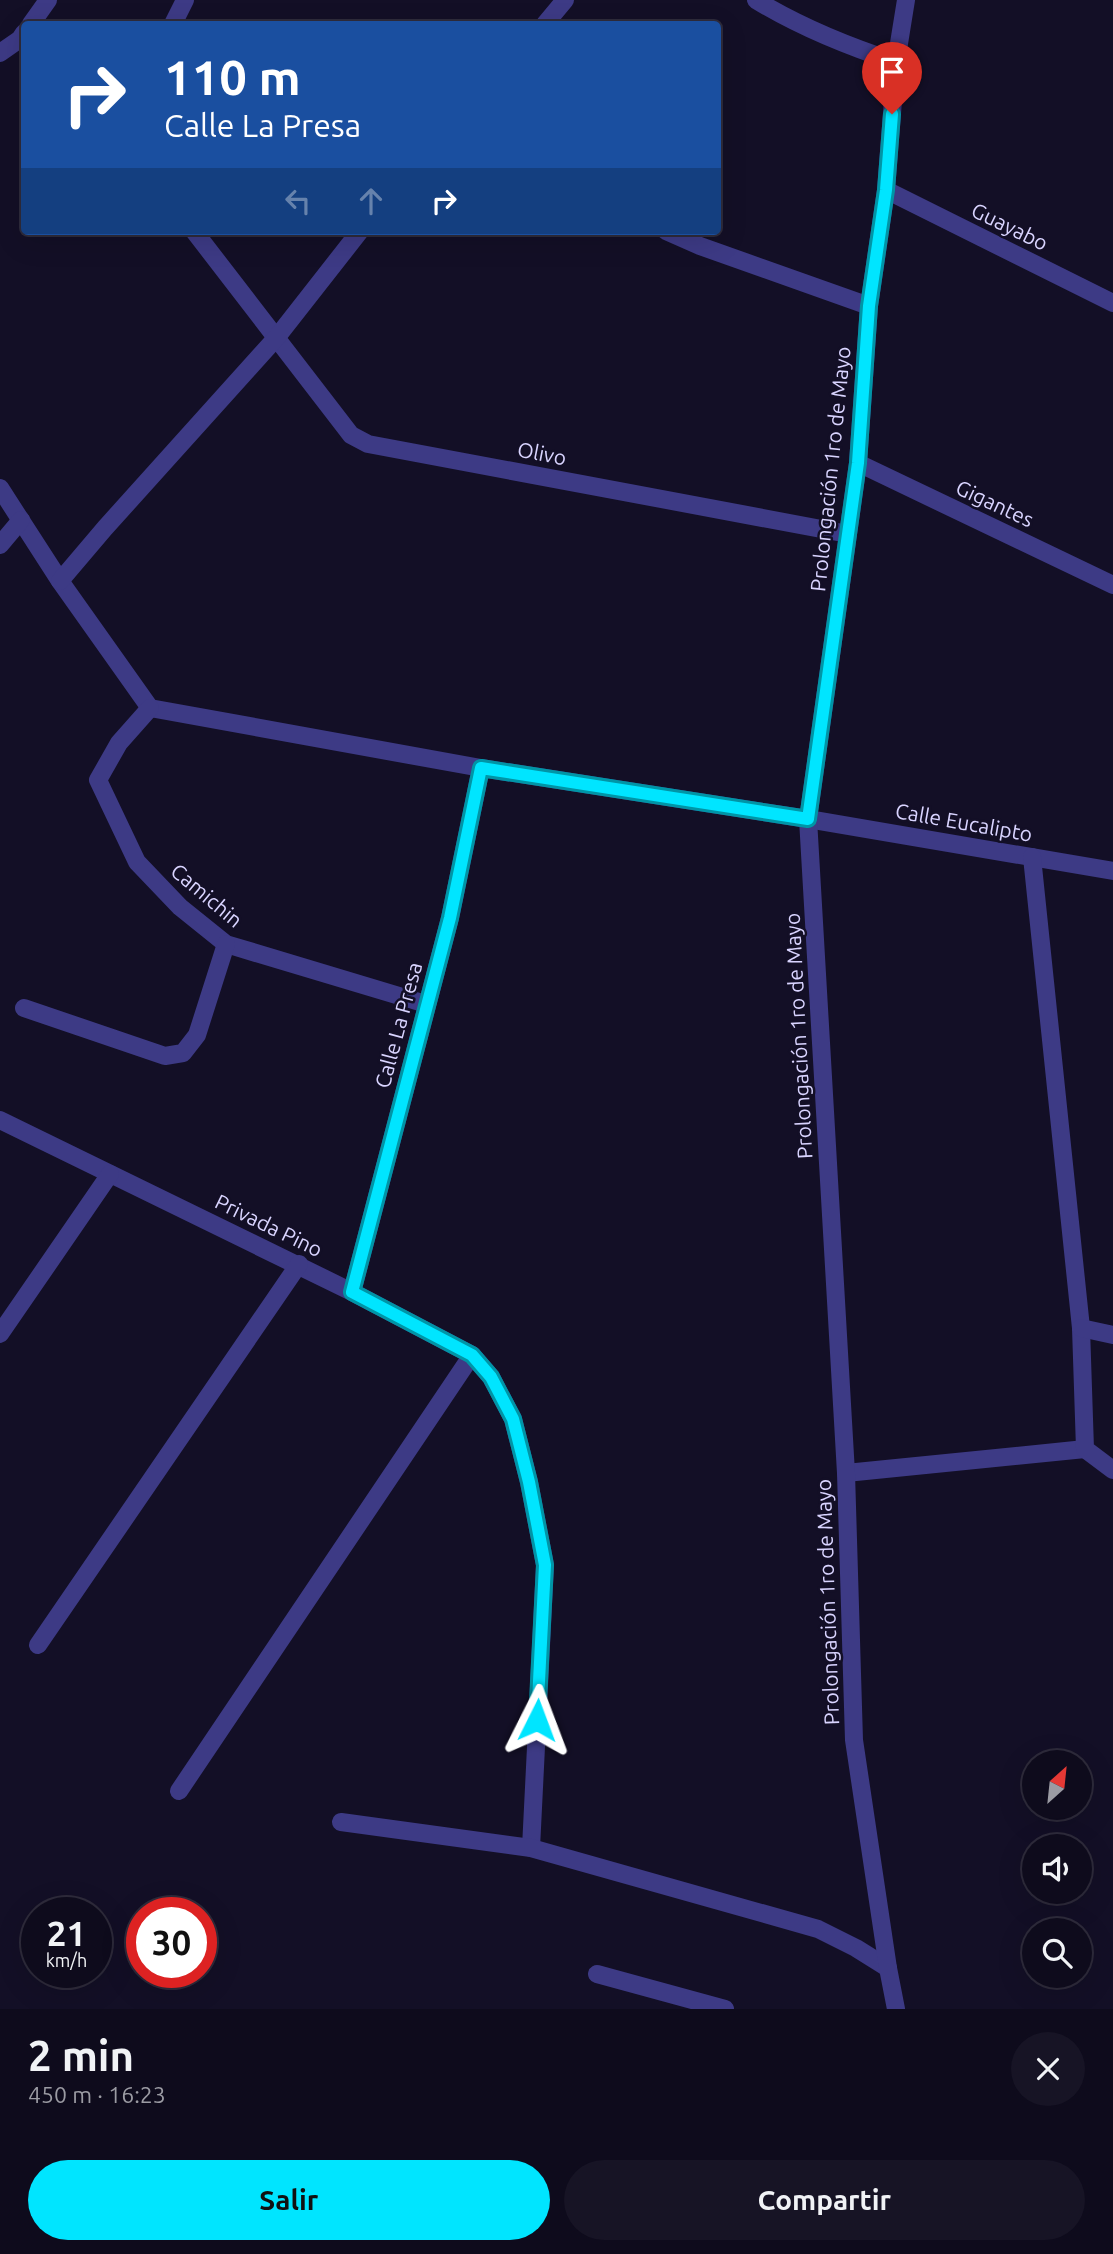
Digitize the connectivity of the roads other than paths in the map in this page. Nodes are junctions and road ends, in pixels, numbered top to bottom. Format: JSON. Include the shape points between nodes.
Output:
{"nodes":[{"id":1,"x":48,"y":0,"type":"edge"},
{"id":2,"x":185,"y":0,"type":"edge"},
{"id":3,"x":565,"y":0,"type":"edge"},
{"id":4,"x":756,"y":0,"type":"edge"},
{"id":5,"x":906,"y":0,"type":"edge"},
{"id":6,"x":33,"y":21,"type":"edge"},
{"id":7,"x":174,"y":21,"type":"edge"},
{"id":8,"x":548,"y":21,"type":"edge"},
{"id":9,"x":21,"y":38,"type":"edge"},
{"id":10,"x":0,"y":53,"type":"edge"},
{"id":11,"x":896,"y":62,"type":"junction"},
{"id":12,"x":886,"y":190,"type":"junction"},
{"id":13,"x":197,"y":235,"type":"edge"},
{"id":14,"x":357,"y":235,"type":"edge"},
{"id":15,"x":675,"y":235,"type":"edge"},
{"id":16,"x":1113,"y":303,"type":"edge"},
{"id":17,"x":869,"y":306,"type":"junction"},
{"id":18,"x":276,"y":337,"type":"junction"},
{"id":19,"x":858,"y":463,"type":"junction"},
{"id":20,"x":0,"y":488,"type":"edge"},
{"id":21,"x":21,"y":520,"type":"junction"},
{"id":22,"x":848,"y":534,"type":"junction"},
{"id":23,"x":0,"y":545,"type":"edge"},
{"id":24,"x":60,"y":581,"type":"junction"},
{"id":25,"x":1113,"y":585,"type":"edge"},
{"id":26,"x":150,"y":708,"type":"junction"},
{"id":27,"x":481,"y":768,"type":"junction"},
{"id":28,"x":808,"y":819,"type":"junction"},
{"id":29,"x":1032,"y":857,"type":"junction"},
{"id":30,"x":1113,"y":871,"type":"edge"},
{"id":31,"x":226,"y":944,"type":"junction"},
{"id":32,"x":426,"y":1004,"type":"junction"},
{"id":33,"x":24,"y":1008,"type":"dead end"},
{"id":34,"x":0,"y":1121,"type":"edge"},
{"id":35,"x":110,"y":1174,"type":"junction"},
{"id":36,"x":299,"y":1264,"type":"junction"},
{"id":37,"x":352,"y":1292,"type":"junction"},
{"id":38,"x":1081,"y":1328,"type":"junction"},
{"id":39,"x":0,"y":1334,"type":"edge"},
{"id":40,"x":1113,"y":1335,"type":"edge"},
{"id":41,"x":472,"y":1355,"type":"junction"},
{"id":42,"x":1085,"y":1449,"type":"junction"},
{"id":43,"x":1113,"y":1470,"type":"edge"},
{"id":44,"x":846,"y":1473,"type":"junction"},
{"id":45,"x":38,"y":1645,"type":"dead end"},
{"id":46,"x":179,"y":1791,"type":"dead end"},
{"id":47,"x":341,"y":1822,"type":"dead end"},
{"id":48,"x":531,"y":1848,"type":"junction"},
{"id":49,"x":888,"y":1968,"type":"junction"},
{"id":50,"x":597,"y":1974,"type":"dead end"},
{"id":51,"x":725,"y":2009,"type":"edge"},
{"id":52,"x":896,"y":2009,"type":"edge"}],
"edges":[{"from":1,"to":6,"type":"street"},
{"from":2,"to":7,"type":"street"},
{"from":3,"to":8,"type":"street"},
{"from":4,"to":11,"type":"street","via":[[857,50]]},
{"from":5,"to":11,"type":"street","name":"Prolongación 1ro de Mayo"},
{"from":9,"to":10,"type":"street"},
{"from":11,"to":12,"type":"street","name":"Prolongación 1ro de Mayo"},
{"from":12,"to":16,"type":"street","name":"Guayabo"},
{"from":12,"to":17,"type":"street","name":"Prolongación 1ro de Mayo"},
{"from":13,"to":18,"type":"street","name":"Olivo"},
{"from":14,"to":18,"type":"street"},
{"from":15,"to":17,"type":"street"},
{"from":17,"to":19,"type":"street","name":"Prolongación 1ro de Mayo"},
{"from":18,"to":22,"type":"street","name":"Olivo","via":[[351,435],[368,444]]},
{"from":18,"to":24,"type":"street"},
{"from":19,"to":22,"type":"street","name":"Prolongación 1ro de Mayo"},
{"from":19,"to":25,"type":"street","name":"Gigantes"},
{"from":20,"to":21,"type":"street"},
{"from":21,"to":23,"type":"street"},
{"from":21,"to":24,"type":"street"},
{"from":22,"to":28,"type":"street","name":"Prolongación 1ro de Mayo"},
{"from":24,"to":26,"type":"street"},
{"from":26,"to":27,"type":"street","name":"Calle Eucalipto"},
{"from":26,"to":31,"type":"street","name":"Camichin","via":[[119,743],[98,780],[137,862],[180,908]]},
{"from":27,"to":28,"type":"street","name":"Calle Eucalipto"},
{"from":27,"to":32,"type":"street","name":"Calle La Presa","via":[[450,918]]},
{"from":28,"to":29,"type":"street","name":"Calle Eucalipto"},
{"from":28,"to":44,"type":"street","name":"Prolongación 1ro de Mayo"},
{"from":29,"to":30,"type":"street","name":"Calle Eucalipto"},
{"from":29,"to":38,"type":"street"},
{"from":31,"to":32,"type":"street","name":"Camichin"},
{"from":31,"to":33,"type":"street","via":[[197,1035],[183,1053],[165,1056]]},
{"from":32,"to":37,"type":"street","name":"Calle La Presa"},
{"from":34,"to":35,"type":"street","name":"Privada Pino"},
{"from":35,"to":36,"type":"street","name":"Privada Pino"},
{"from":35,"to":39,"type":"street"},
{"from":36,"to":37,"type":"street","name":"Privada Pino"},
{"from":36,"to":45,"type":"street"},
{"from":37,"to":41,"type":"street","name":"Privada Pino"},
{"from":38,"to":40,"type":"street"},
{"from":38,"to":42,"type":"street"},
{"from":41,"to":46,"type":"street"},
{"from":41,"to":48,"type":"street","name":"Privada Pino","via":[[491,1377],[513,1419],[545,1565]]},
{"from":42,"to":43,"type":"street"},
{"from":42,"to":44,"type":"street"},
{"from":44,"to":49,"type":"street","name":"Prolongación 1ro de Mayo","via":[[854,1740]]},
{"from":47,"to":48,"type":"street"},
{"from":48,"to":49,"type":"street","via":[[818,1929]]},
{"from":49,"to":52,"type":"street","name":"Prolongación 1ro de Mayo"},
{"from":50,"to":51,"type":"street"}]}
